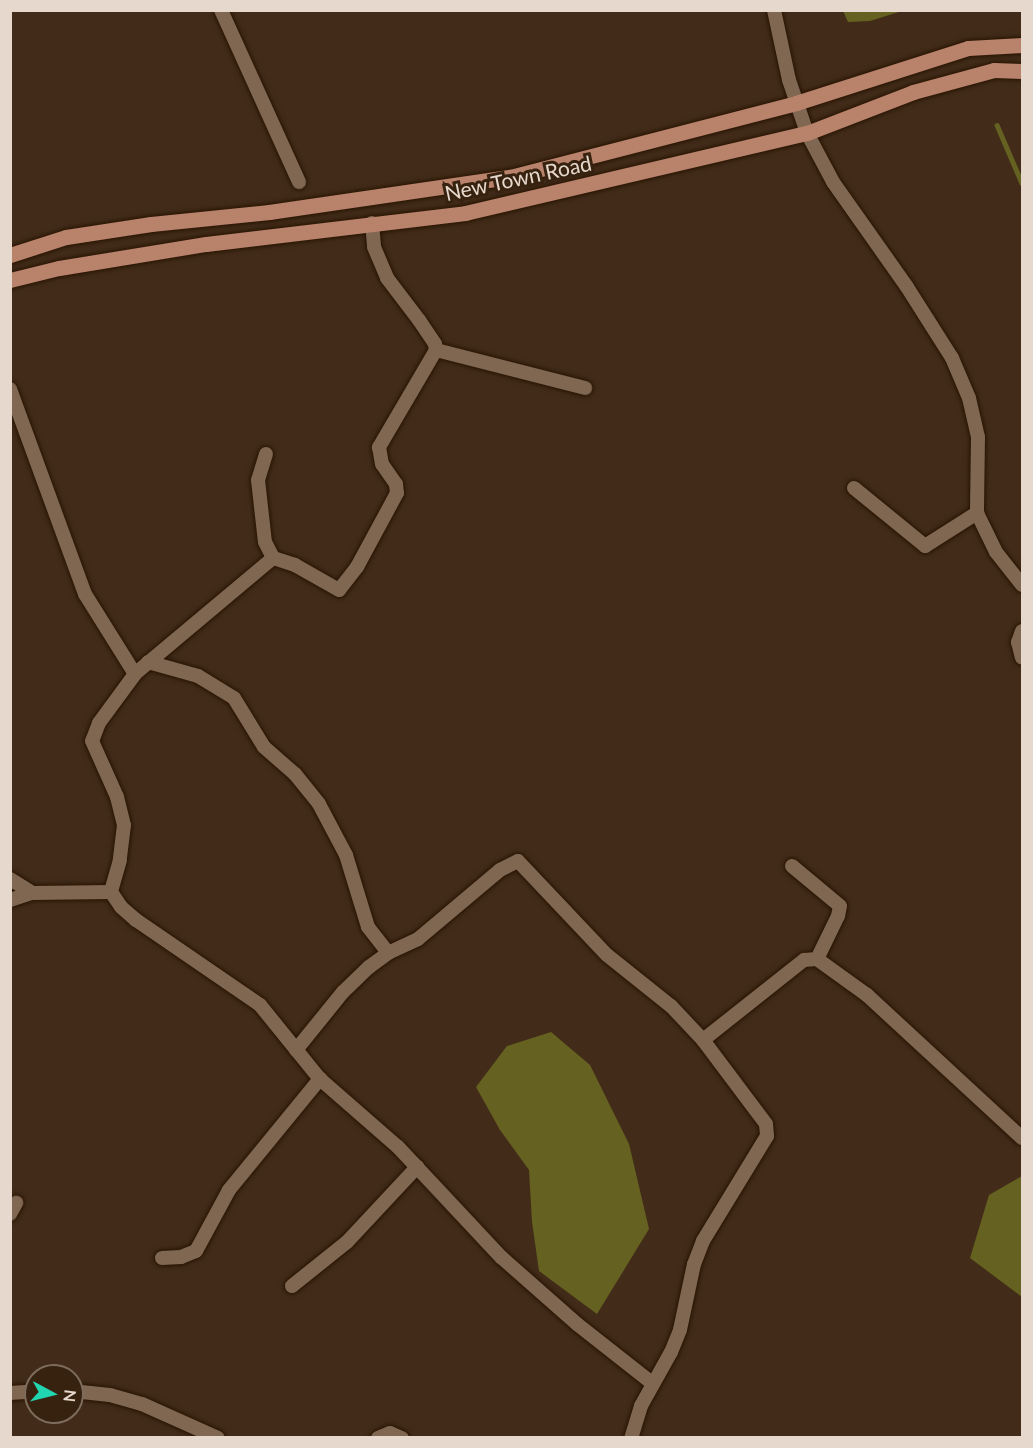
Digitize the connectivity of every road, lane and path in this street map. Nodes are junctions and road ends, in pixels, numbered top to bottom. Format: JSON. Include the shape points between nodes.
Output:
{"nodes":[{"id":1,"x":221,"y":10,"type":"edge"},
{"id":2,"x":774,"y":10,"type":"edge"},
{"id":3,"x":1023,"y":45,"type":"edge"},
{"id":4,"x":1023,"y":71,"type":"edge"},
{"id":5,"x":796,"y":103,"type":"junction"},
{"id":6,"x":807,"y":133,"type":"junction"},
{"id":7,"x":299,"y":182,"type":"dead end"},
{"id":8,"x":372,"y":223,"type":"junction"},
{"id":9,"x":10,"y":255,"type":"edge"},
{"id":10,"x":10,"y":280,"type":"edge"},
{"id":11,"x":436,"y":350,"type":"junction"},
{"id":12,"x":585,"y":388,"type":"dead end"},
{"id":13,"x":10,"y":389,"type":"edge"},
{"id":14,"x":266,"y":454,"type":"dead end"},
{"id":15,"x":854,"y":488,"type":"dead end"},
{"id":16,"x":977,"y":513,"type":"junction"},
{"id":17,"x":273,"y":558,"type":"junction"},
{"id":18,"x":1023,"y":585,"type":"edge"},
{"id":19,"x":1023,"y":631,"type":"edge"},
{"id":20,"x":1023,"y":658,"type":"edge"},
{"id":21,"x":148,"y":662,"type":"junction"},
{"id":22,"x":135,"y":674,"type":"junction"},
{"id":23,"x":792,"y":866,"type":"dead end"},
{"id":24,"x":10,"y":879,"type":"edge"},
{"id":25,"x":111,"y":892,"type":"junction"},
{"id":26,"x":32,"y":893,"type":"junction"},
{"id":27,"x":10,"y":900,"type":"edge"},
{"id":28,"x":388,"y":953,"type":"junction"},
{"id":29,"x":817,"y":959,"type":"junction"},
{"id":30,"x":703,"y":1041,"type":"junction"},
{"id":31,"x":296,"y":1050,"type":"junction"},
{"id":32,"x":320,"y":1079,"type":"junction"},
{"id":33,"x":1023,"y":1138,"type":"edge"},
{"id":34,"x":417,"y":1167,"type":"junction"},
{"id":35,"x":162,"y":1258,"type":"dead end"},
{"id":36,"x":292,"y":1286,"type":"dead end"},
{"id":37,"x":652,"y":1383,"type":"junction"},
{"id":38,"x":84,"y":1392,"type":"edge"},
{"id":39,"x":218,"y":1437,"type":"edge"},
{"id":40,"x":378,"y":1437,"type":"edge"},
{"id":41,"x":402,"y":1437,"type":"edge"},
{"id":42,"x":631,"y":1437,"type":"edge"}],
"edges":[{"from":1,"to":7,"type":"street"},
{"from":2,"to":5,"type":"street"},
{"from":3,"to":5,"type":"main road","name":"New Town Road","via":[[968,48]]},
{"from":4,"to":6,"type":"main road","name":"New Town Road","via":[[994,70],[913,92]]},
{"from":5,"to":6,"type":"street"},
{"from":5,"to":9,"type":"main road","name":"New Town Road","via":[[510,177],[76,235]]},
{"from":6,"to":8,"type":"main road","name":"New Town Road","via":[[465,213]]},
{"from":6,"to":16,"type":"street","via":[[833,182],[952,358],[969,398],[978,437]]},
{"from":8,"to":10,"type":"main road","name":"New Town Road","via":[[206,244],[58,268]]},
{"from":8,"to":11,"type":"street","via":[[374,247],[387,278]]},
{"from":11,"to":12,"type":"street"},
{"from":11,"to":17,"type":"street","via":[[380,447],[382,464],[396,484],[397,493],[343,587],[334,589],[295,565]]},
{"from":13,"to":22,"type":"street","via":[[85,594]]},
{"from":14,"to":17,"type":"street","via":[[258,480],[266,542]]},
{"from":15,"to":16,"type":"street","via":[[924,546]]},
{"from":16,"to":18,"type":"street","via":[[996,552]]},
{"from":17,"to":21,"type":"street"},
{"from":19,"to":20,"type":"street","via":[[1018,642]]},
{"from":21,"to":22,"type":"street"},
{"from":21,"to":28,"type":"street","via":[[198,676],[234,698],[264,747],[295,774],[320,804],[346,855],[368,927]]},
{"from":22,"to":25,"type":"street","via":[[99,723],[92,741],[122,810],[124,825]]},
{"from":23,"to":29,"type":"street","via":[[840,906]]},
{"from":24,"to":26,"type":"street"},
{"from":25,"to":26,"type":"street"},
{"from":25,"to":31,"type":"street","via":[[136,920],[260,1005]]},
{"from":26,"to":27,"type":"street"},
{"from":28,"to":30,"type":"street","via":[[418,939],[500,870],[518,861],[607,955],[671,1006]]},
{"from":28,"to":31,"type":"street","via":[[343,992]]},
{"from":29,"to":30,"type":"street","via":[[804,960]]},
{"from":29,"to":33,"type":"street","via":[[867,995]]},
{"from":30,"to":37,"type":"street","via":[[766,1124],[767,1136],[703,1241],[680,1329]]},
{"from":31,"to":32,"type":"street"},
{"from":32,"to":34,"type":"street"},
{"from":32,"to":35,"type":"street","via":[[229,1190],[196,1251]]},
{"from":34,"to":36,"type":"street","via":[[347,1242]]},
{"from":34,"to":37,"type":"street","via":[[519,1275]]},
{"from":37,"to":42,"type":"street"},
{"from":38,"to":39,"type":"street","via":[[142,1404]]},
{"from":40,"to":41,"type":"street","via":[[390,1433]]}]}
